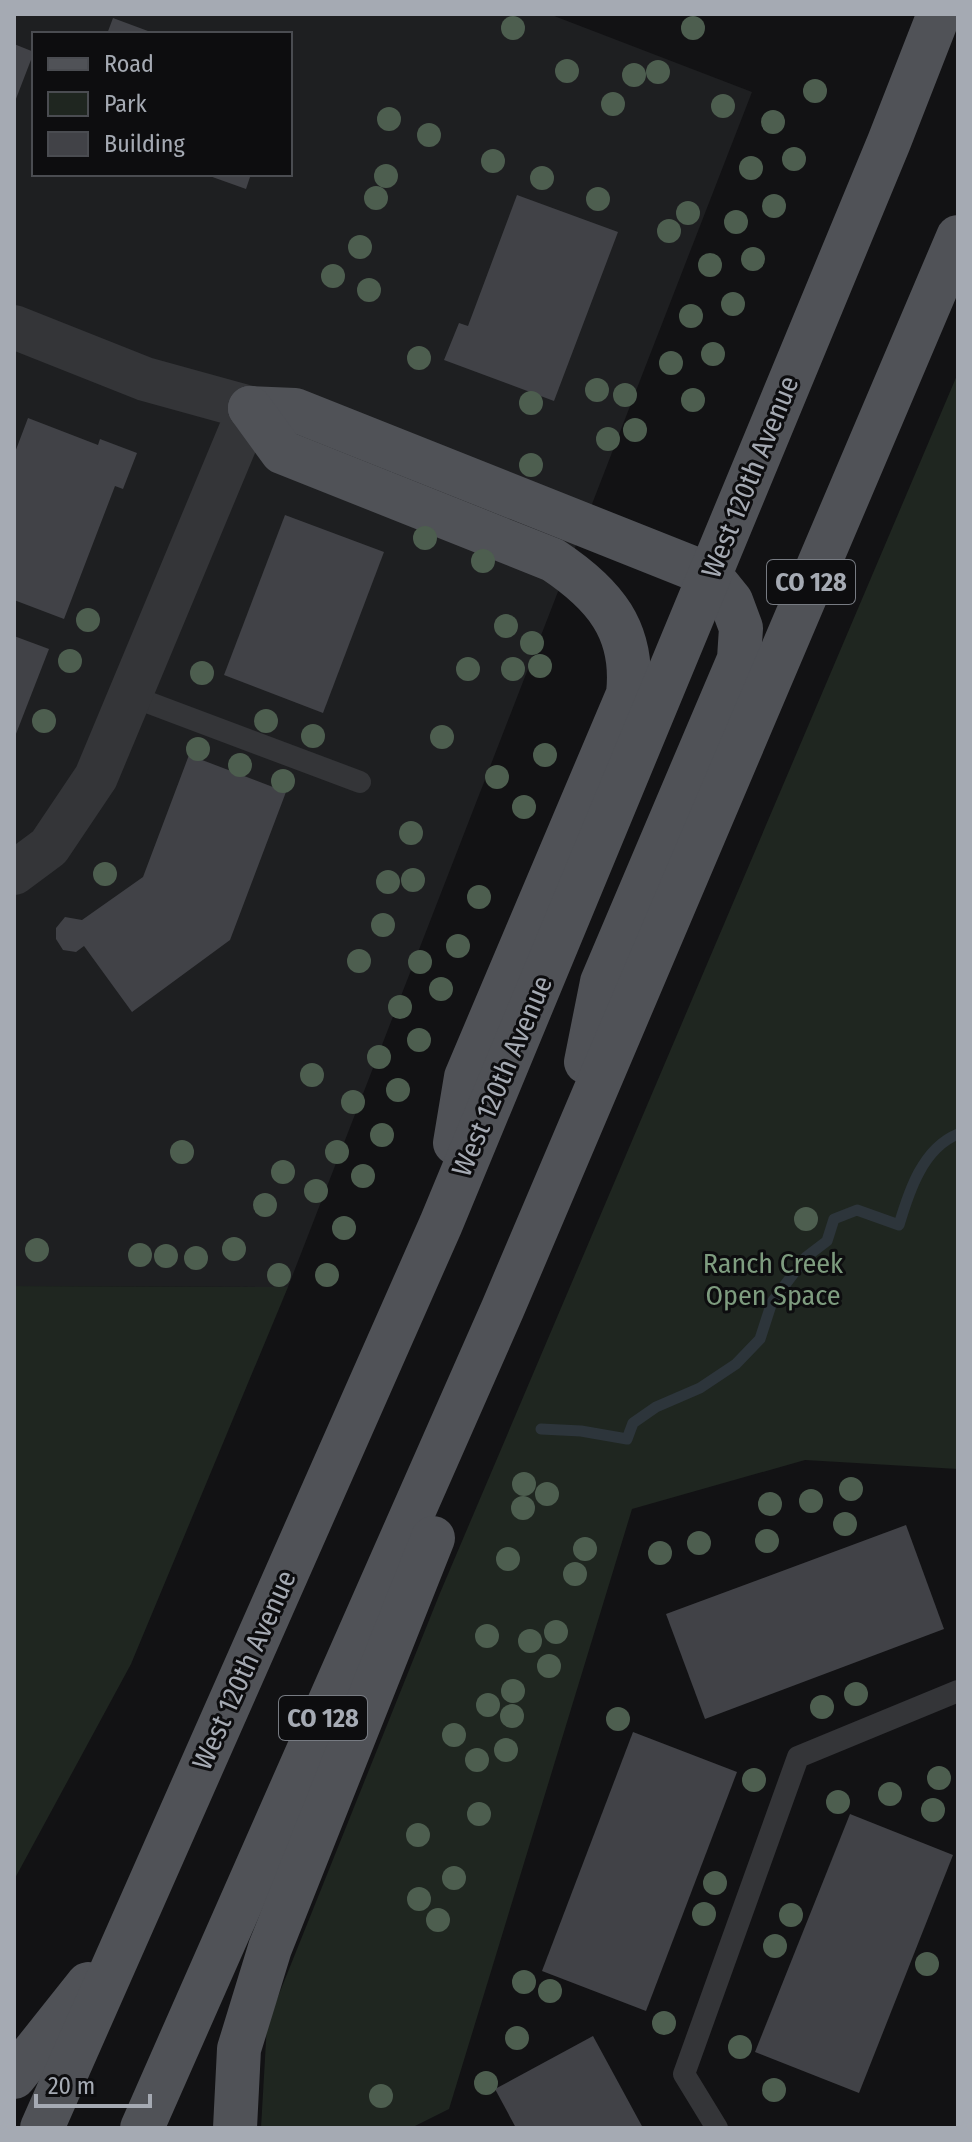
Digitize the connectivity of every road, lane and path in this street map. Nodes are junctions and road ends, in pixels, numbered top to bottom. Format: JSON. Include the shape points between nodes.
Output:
{"nodes":[{"id":1,"x":939,"y":14,"type":"edge"},
{"id":2,"x":958,"y":237,"type":"edge"},
{"id":3,"x":14,"y":327,"type":"edge"},
{"id":4,"x":250,"y":408,"type":"junction"},
{"id":5,"x":710,"y":575,"type":"junction"},
{"id":6,"x":131,"y":696,"type":"junction"},
{"id":7,"x":360,"y":782,"type":"dead end"},
{"id":8,"x":14,"y":873,"type":"edge"},
{"id":9,"x":567,"y":1154,"type":"junction"},
{"id":10,"x":441,"y":1224,"type":"junction"},
{"id":11,"x":503,"y":1308,"type":"junction"},
{"id":12,"x":958,"y":1691,"type":"edge"},
{"id":13,"x":127,"y":1935,"type":"junction"},
{"id":14,"x":14,"y":2077,"type":"edge"},
{"id":15,"x":42,"y":2128,"type":"edge"},
{"id":16,"x":142,"y":2128,"type":"edge"},
{"id":17,"x":235,"y":2128,"type":"edge"},
{"id":18,"x":717,"y":2128,"type":"edge"}],
"edges":[{"from":1,"to":5,"type":"main road","name":"West 120th Avenue"},
{"from":2,"to":9,"type":"main road","number":"CO 128"},
{"from":3,"to":4,"type":"street","via":[[145,379]]},
{"from":4,"to":5,"type":"main road","via":[[295,410]]},
{"from":4,"to":6,"type":"street"},
{"from":4,"to":10,"type":"main road","via":[[282,452],[553,560],[595,594],[625,641],[631,669],[628,694],[466,1077]]},
{"from":5,"to":9,"type":"main road","via":[[731,601],[741,628],[739,659],[602,982]]},
{"from":5,"to":10,"type":"main road","name":"West 120th Avenue"},
{"from":6,"to":7,"type":"lane"},
{"from":6,"to":8,"type":"street","via":[[96,777],[49,847]]},
{"from":9,"to":11,"type":"main road","number":"CO 128"},
{"from":10,"to":13,"type":"main road","name":"West 120th Avenue"},
{"from":11,"to":16,"type":"main road","number":"CO 128"},
{"from":11,"to":17,"type":"main road","via":[[444,1511],[270,1948],[239,2049]]},
{"from":12,"to":18,"type":"lane","via":[[798,1757],[684,2074]]},
{"from":13,"to":14,"type":"main road"},
{"from":13,"to":15,"type":"main road","name":"West 120th Avenue"}]}
